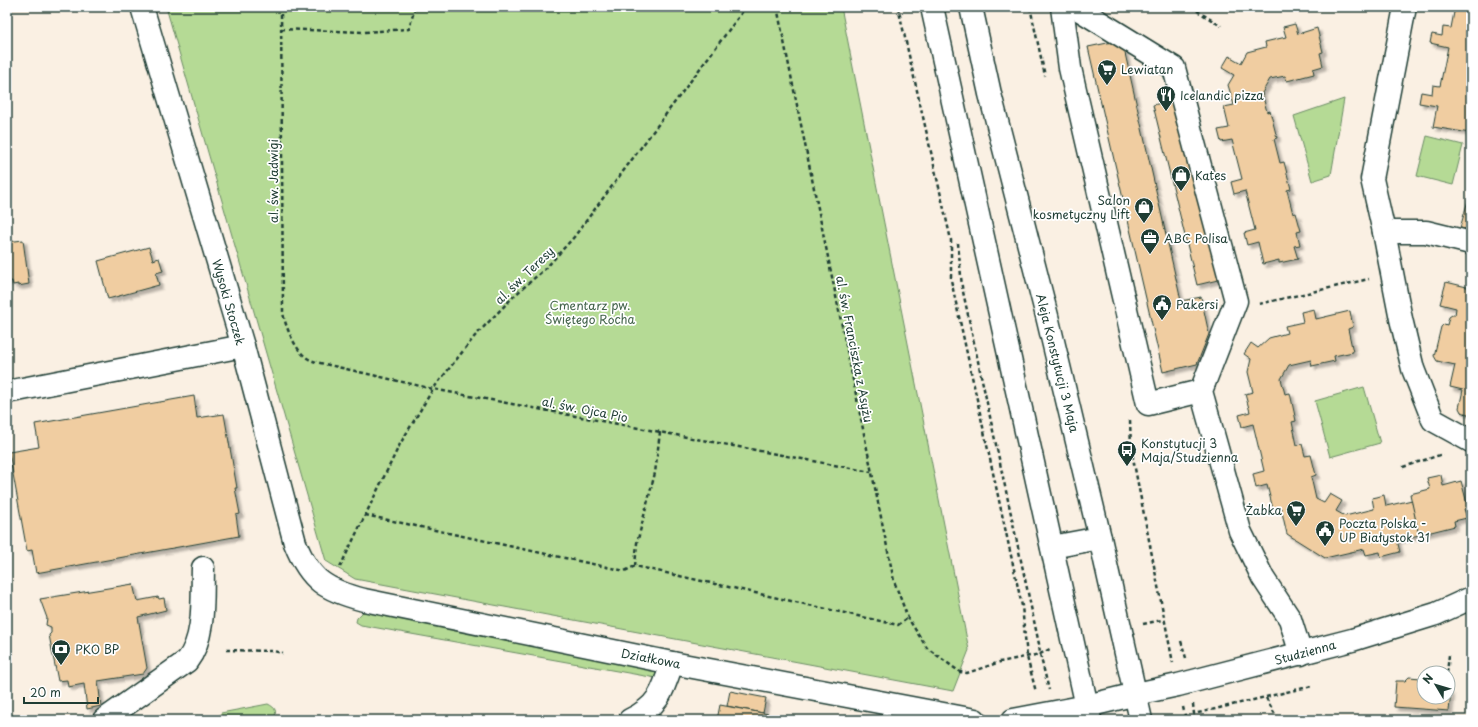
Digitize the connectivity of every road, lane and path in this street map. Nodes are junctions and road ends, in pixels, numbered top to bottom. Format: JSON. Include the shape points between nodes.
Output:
{"nodes":[{"id":1,"x":142,"y":7,"type":"edge"},
{"id":2,"x":281,"y":7,"type":"edge"},
{"id":3,"x":415,"y":7,"type":"edge"},
{"id":4,"x":746,"y":7,"type":"edge"},
{"id":5,"x":777,"y":7,"type":"edge"},
{"id":6,"x":898,"y":7,"type":"edge"},
{"id":7,"x":932,"y":7,"type":"edge"},
{"id":8,"x":971,"y":7,"type":"edge"},
{"id":9,"x":1062,"y":7,"type":"edge"},
{"id":10,"x":1075,"y":7,"type":"edge"},
{"id":11,"x":1191,"y":7,"type":"edge"},
{"id":12,"x":1405,"y":7,"type":"edge"},
{"id":13,"x":1220,"y":26,"type":"dead end"},
{"id":14,"x":281,"y":29,"type":"junction"},
{"id":15,"x":1384,"y":232,"type":"junction"},
{"id":16,"x":958,"y":243,"type":"dead end"},
{"id":17,"x":1471,"y":243,"type":"edge"},
{"id":18,"x":1392,"y":272,"type":"junction"},
{"id":19,"x":1233,"y":309,"type":"junction"},
{"id":20,"x":243,"y":346,"type":"junction"},
{"id":21,"x":300,"y":352,"type":"joint"},
{"id":22,"x":433,"y":389,"type":"junction"},
{"id":23,"x":1201,"y":390,"type":"junction"},
{"id":24,"x":7,"y":392,"type":"edge"},
{"id":25,"x":660,"y":432,"type":"junction"},
{"id":26,"x":1471,"y":441,"type":"edge"},
{"id":27,"x":1448,"y":454,"type":"dead end"},
{"id":28,"x":1403,"y":467,"type":"dead end"},
{"id":29,"x":871,"y":472,"type":"junction"},
{"id":30,"x":365,"y":515,"type":"junction"},
{"id":31,"x":1100,"y":538,"type":"junction"},
{"id":32,"x":1052,"y":547,"type":"junction"},
{"id":33,"x":635,"y":566,"type":"junction"},
{"id":34,"x":203,"y":568,"type":"dead end"},
{"id":35,"x":339,"y":569,"type":"dead end"},
{"id":36,"x":328,"y":588,"type":"joint"},
{"id":37,"x":1471,"y":598,"type":"edge"},
{"id":38,"x":908,"y":618,"type":"junction"},
{"id":39,"x":226,"y":650,"type":"dead end"},
{"id":40,"x":283,"y":653,"type":"dead end"},
{"id":41,"x":1040,"y":654,"type":"junction"},
{"id":42,"x":1301,"y":654,"type":"junction"},
{"id":43,"x":1449,"y":654,"type":"dead end"},
{"id":44,"x":1027,"y":656,"type":"junction"},
{"id":45,"x":672,"y":662,"type":"junction"},
{"id":46,"x":1448,"y":665,"type":"edge"},
{"id":47,"x":1312,"y":686,"type":"dead end"},
{"id":48,"x":1136,"y":694,"type":"junction"},
{"id":49,"x":1266,"y":698,"type":"junction"},
{"id":50,"x":1048,"y":713,"type":"junction"},
{"id":51,"x":1089,"y":713,"type":"edge"},
{"id":52,"x":1194,"y":714,"type":"dead end"},
{"id":53,"x":1276,"y":716,"type":"dead end"},
{"id":54,"x":104,"y":720,"type":"edge"},
{"id":55,"x":630,"y":720,"type":"edge"},
{"id":56,"x":975,"y":720,"type":"edge"},
{"id":57,"x":1013,"y":720,"type":"edge"},
{"id":58,"x":1141,"y":720,"type":"edge"}],
"edges":[{"from":1,"to":20,"type":"street","name":"Wysoki Stoczek"},
{"from":2,"to":14,"type":"path","name":"al. św. Jadwigi"},
{"from":3,"to":14,"type":"path","via":[[409,29],[364,32]]},
{"from":4,"to":22,"type":"path","name":"al. św. Teresy","via":[[574,237],[546,268],[475,336]]},
{"from":5,"to":29,"type":"path","name":"al. św. Franciszka z Asyżu"},
{"from":6,"to":44,"type":"path","via":[[951,240],[951,280],[1022,606]]},
{"from":7,"to":32,"type":"street"},
{"from":8,"to":31,"type":"street","name":"Aleja Konstytucji 3 Maja","via":[[990,94]]},
{"from":9,"to":23,"type":"street","via":[[1070,68],[1148,404]]},
{"from":10,"to":19,"type":"street","via":[[1174,68],[1236,301]]},
{"from":11,"to":13,"type":"path"},
{"from":12,"to":15,"type":"street","via":[[1372,179]]},
{"from":14,"to":21,"type":"path","name":"al. św. Jadwigi","via":[[284,311],[286,325]]},
{"from":15,"to":17,"type":"street","via":[[1426,232]]},
{"from":15,"to":18,"type":"street"},
{"from":16,"to":41,"type":"path","via":[[962,287],[1040,644]]},
{"from":18,"to":19,"type":"path"},
{"from":18,"to":26,"type":"street","via":[[1414,369],[1433,420]]},
{"from":19,"to":23,"type":"street"},
{"from":20,"to":24,"type":"street"},
{"from":20,"to":36,"type":"street","name":"Wysoki Stoczek","via":[[295,542],[306,566]]},
{"from":21,"to":22,"type":"path","name":"al. św. Ojca Pio","via":[[316,362]]},
{"from":22,"to":25,"type":"path","name":"al. św. Ojca Pio"},
{"from":22,"to":30,"type":"path","name":"al. św. Teresy","via":[[400,444]]},
{"from":23,"to":42,"type":"street","via":[[1240,531],[1263,578],[1290,619]]},
{"from":25,"to":29,"type":"path","name":"al. św. Ojca Pio"},
{"from":25,"to":33,"type":"path","via":[[655,474],[637,543]]},
{"from":27,"to":28,"type":"path"},
{"from":29,"to":38,"type":"path","name":"al. św. Franciszka z Asyżu","via":[[894,582]]},
{"from":30,"to":33,"type":"path","via":[[625,571]]},
{"from":30,"to":35,"type":"path","name":"al. św. Teresy"},
{"from":31,"to":32,"type":"street"},
{"from":31,"to":48,"type":"street","name":"Aleja Konstytucji 3 Maja"},
{"from":32,"to":51,"type":"street"},
{"from":33,"to":38,"type":"path","via":[[898,625]]},
{"from":34,"to":54,"type":"street","via":[[200,634],[192,655]]},
{"from":36,"to":45,"type":"street","name":"Działkowa","via":[[364,600]]},
{"from":37,"to":42,"type":"street","name":"Studzienna","via":[[1436,614]]},
{"from":38,"to":44,"type":"path","name":"al. św. Franciszka z Asyżu","via":[[927,648],[960,672],[967,673]]},
{"from":39,"to":40,"type":"path"},
{"from":41,"to":44,"type":"path"},
{"from":41,"to":50,"type":"path"},
{"from":42,"to":48,"type":"street","name":"Studzienna"},
{"from":43,"to":46,"type":"path"},
{"from":44,"to":50,"type":"path"},
{"from":45,"to":55,"type":"street","via":[[664,687],[656,700],[647,710]]},
{"from":45,"to":56,"type":"street","name":"Działkowa"},
{"from":47,"to":49,"type":"path"},
{"from":48,"to":51,"type":"street","name":"Studzienna"},
{"from":48,"to":58,"type":"street","name":"Aleja Konstytucji 3 Maja"},
{"from":49,"to":52,"type":"path"},
{"from":49,"to":53,"type":"path"},
{"from":50,"to":51,"type":"street"},
{"from":50,"to":57,"type":"street"}]}
